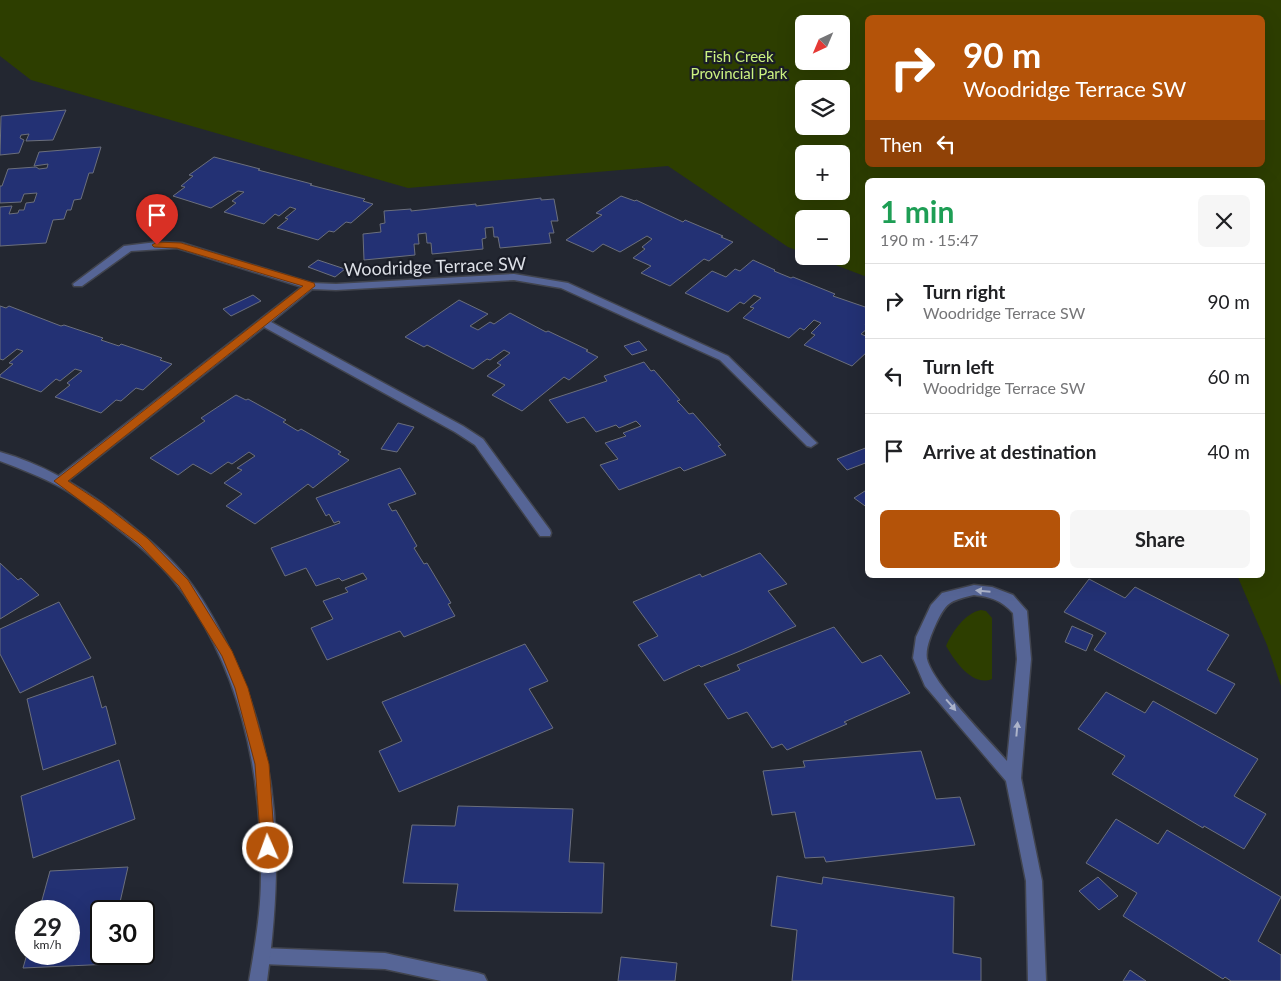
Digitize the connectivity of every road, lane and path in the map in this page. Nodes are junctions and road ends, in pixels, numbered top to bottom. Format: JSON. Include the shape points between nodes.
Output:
{"nodes":[{"id":1,"x":78,"y":284,"type":"dead end"},
{"id":2,"x":310,"y":286,"type":"junction"},
{"id":3,"x":263,"y":322,"type":"junction"},
{"id":4,"x":811,"y":442,"type":"dead end"},
{"id":5,"x":0,"y":456,"type":"edge"},
{"id":6,"x":60,"y":481,"type":"junction"},
{"id":7,"x":544,"y":533,"type":"dead end"},
{"id":8,"x":1013,"y":778,"type":"junction"},
{"id":9,"x":262,"y":956,"type":"junction"},
{"id":10,"x":258,"y":981,"type":"edge"},
{"id":11,"x":478,"y":981,"type":"edge"},
{"id":12,"x":1037,"y":981,"type":"edge"}],
"edges":[{"from":1,"to":2,"type":"street","name":"Woodridge Terrace SW","via":[[128,248],[178,245]]},
{"from":2,"to":3,"type":"street"},
{"from":2,"to":4,"type":"street","name":"Woodridge Terrace SW","via":[[514,277],[564,285],[724,358]]},
{"from":3,"to":6,"type":"street"},
{"from":3,"to":7,"type":"street","via":[[479,442]]},
{"from":5,"to":6,"type":"street"},
{"from":6,"to":9,"type":"street","via":[[99,506],[150,548],[183,583],[227,655],[241,688],[262,764],[269,886]]},
{"from":8,"to":8,"type":"street","one_way":true,"via":[[1024,659],[1020,612],[1008,599],[992,592],[974,590],[947,597],[936,609],[922,637],[920,658],[930,682]]},
{"from":8,"to":12,"type":"street","via":[[1034,881]]},
{"from":9,"to":10,"type":"street"},
{"from":9,"to":11,"type":"street","via":[[385,962]]}]}
